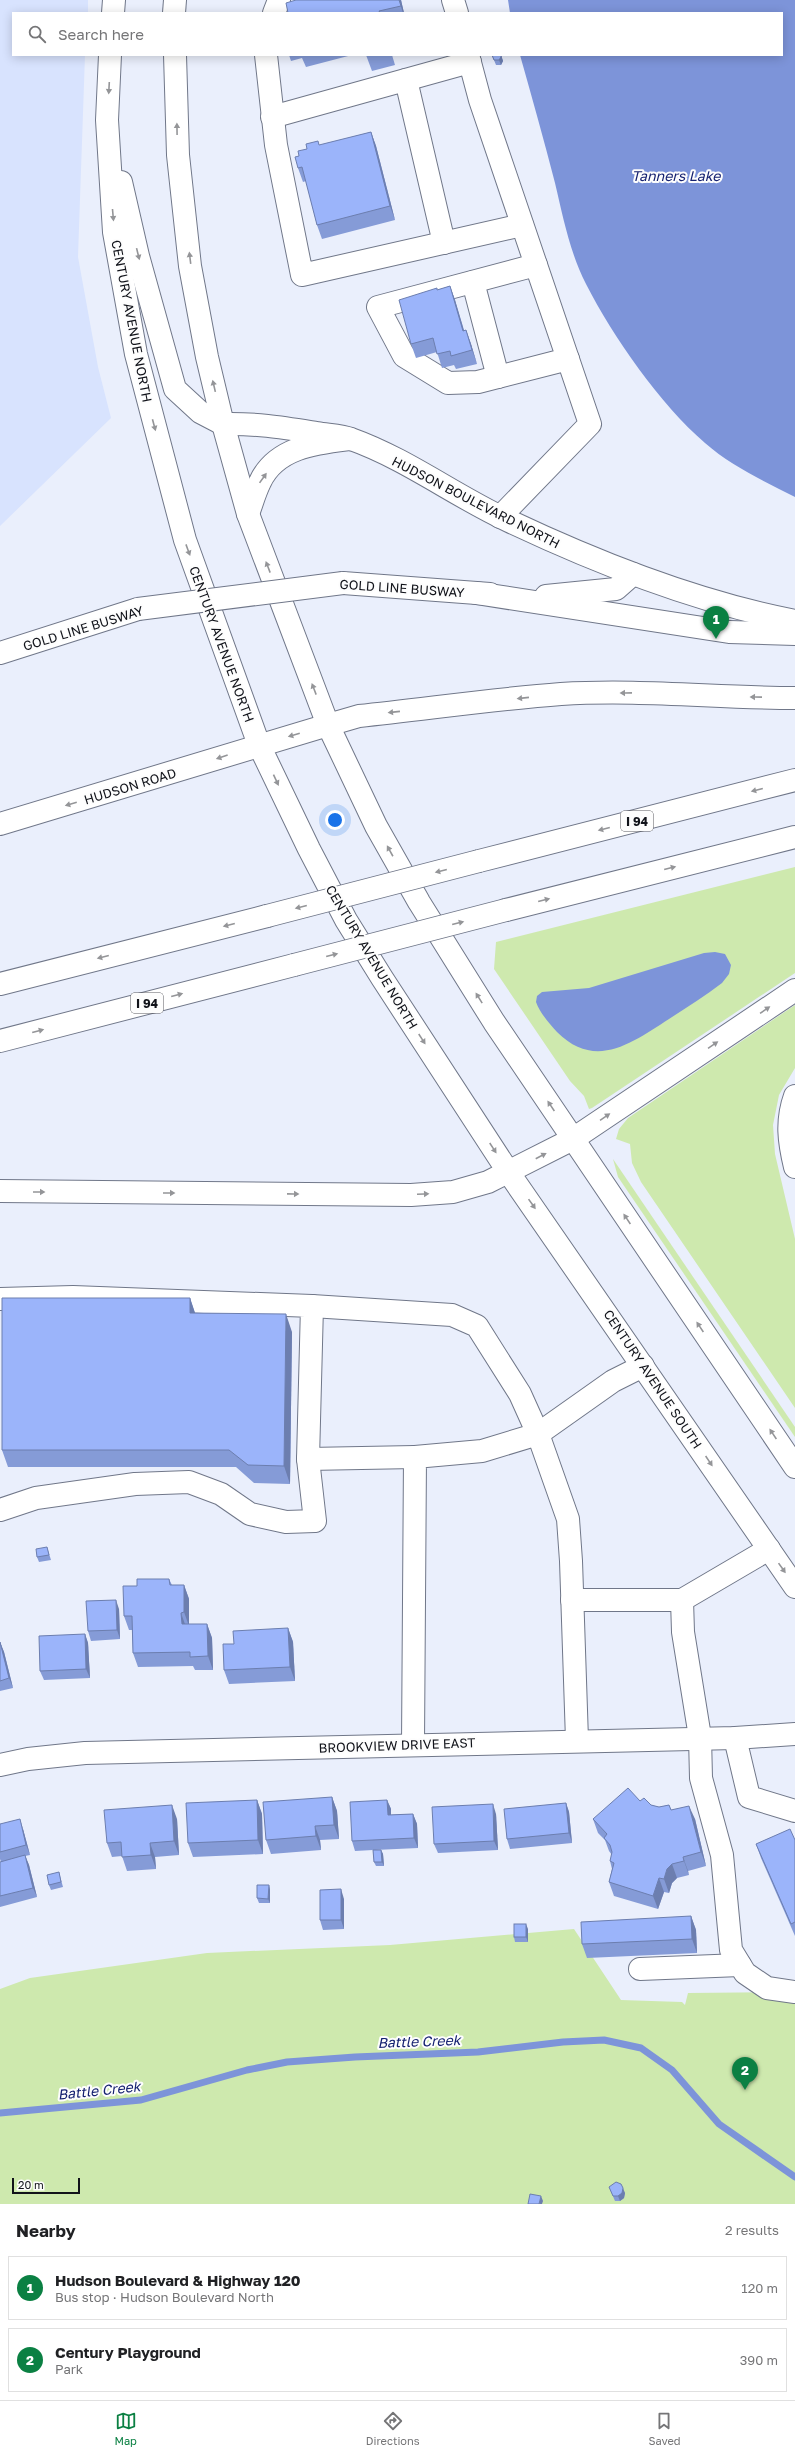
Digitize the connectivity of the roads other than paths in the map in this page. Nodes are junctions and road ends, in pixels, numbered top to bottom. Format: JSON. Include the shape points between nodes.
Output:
{"nodes":[{"id":1,"x":114,"y":0,"type":"edge"},
{"id":2,"x":174,"y":0,"type":"edge"},
{"id":3,"x":279,"y":0,"type":"edge"},
{"id":4,"x":453,"y":0,"type":"edge"},
{"id":5,"x":113,"y":12,"type":"edge"},
{"id":6,"x":174,"y":12,"type":"edge"},
{"id":7,"x":274,"y":12,"type":"edge"},
{"id":8,"x":457,"y":12,"type":"edge"},
{"id":9,"x":110,"y":56,"type":"edge"},
{"id":10,"x":175,"y":56,"type":"edge"},
{"id":11,"x":266,"y":56,"type":"edge"},
{"id":12,"x":469,"y":59,"type":"edge"},
{"id":13,"x":406,"y":80,"type":"junction"},
{"id":14,"x":272,"y":116,"type":"junction"},
{"id":15,"x":107,"y":120,"type":"junction"},
{"id":16,"x":522,"y":225,"type":"junction"},
{"id":17,"x":444,"y":243,"type":"junction"},
{"id":18,"x":536,"y":265,"type":"junction"},
{"id":19,"x":473,"y":282,"type":"junction"},
{"id":20,"x":568,"y":359,"type":"junction"},
{"id":21,"x":498,"y":377,"type":"junction"},
{"id":22,"x":223,"y":424,"type":"junction"},
{"id":23,"x":350,"y":438,"type":"junction"},
{"id":24,"x":248,"y":514,"type":"junction"},
{"id":25,"x":500,"y":517,"type":"junction"},
{"id":26,"x":633,"y":574,"type":"junction"},
{"id":27,"x":476,"y":593,"type":"junction"},
{"id":28,"x":795,"y":621,"type":"edge"},
{"id":29,"x":795,"y":634,"type":"edge"},
{"id":30,"x":0,"y":653,"type":"edge"},
{"id":31,"x":795,"y":698,"type":"edge"},
{"id":32,"x":328,"y":725,"type":"junction"},
{"id":33,"x":259,"y":745,"type":"junction"},
{"id":34,"x":795,"y":780,"type":"edge"},
{"id":35,"x":0,"y":824,"type":"edge"},
{"id":36,"x":795,"y":837,"type":"edge"},
{"id":37,"x":0,"y":984,"type":"edge"},
{"id":38,"x":795,"y":990,"type":"edge"},
{"id":39,"x":0,"y":1041,"type":"edge"},
{"id":40,"x":795,"y":1096,"type":"edge"},
{"id":41,"x":573,"y":1139,"type":"junction"},
{"id":42,"x":795,"y":1167,"type":"edge"},
{"id":43,"x":509,"y":1173,"type":"junction"},
{"id":44,"x":0,"y":1191,"type":"edge"},
{"id":45,"x":0,"y":1299,"type":"edge"},
{"id":46,"x":312,"y":1306,"type":"junction"},
{"id":47,"x":643,"y":1366,"type":"junction"},
{"id":48,"x":538,"y":1434,"type":"junction"},
{"id":49,"x":414,"y":1457,"type":"junction"},
{"id":50,"x":308,"y":1459,"type":"junction"},
{"id":51,"x":795,"y":1467,"type":"edge"},
{"id":52,"x":0,"y":1510,"type":"edge"},
{"id":53,"x":769,"y":1550,"type":"junction"},
{"id":54,"x":795,"y":1587,"type":"edge"},
{"id":55,"x":572,"y":1600,"type":"junction"},
{"id":56,"x":682,"y":1600,"type":"junction"},
{"id":57,"x":795,"y":1734,"type":"edge"},
{"id":58,"x":700,"y":1737,"type":"junction"},
{"id":59,"x":735,"y":1738,"type":"junction"},
{"id":60,"x":577,"y":1740,"type":"junction"},
{"id":61,"x":414,"y":1744,"type":"junction"},
{"id":62,"x":0,"y":1765,"type":"edge"},
{"id":63,"x":795,"y":1811,"type":"edge"},
{"id":64,"x":740,"y":1965,"type":"junction"},
{"id":65,"x":640,"y":1969,"type":"dead end"},
{"id":66,"x":795,"y":1992,"type":"edge"}],
"edges":[{"from":1,"to":5,"type":"main road"},
{"from":2,"to":6,"type":"main road"},
{"from":3,"to":7,"type":"main road"},
{"from":4,"to":8,"type":"main road"},
{"from":9,"to":15,"type":"main road","name":"CENTURY AVENUE NORTH","one_way":true},
{"from":22,"to":10,"type":"main road","one_way":true,"via":[[190,266],[178,155]]},
{"from":11,"to":14,"type":"main road"},
{"from":12,"to":13,"type":"main road"},
{"from":12,"to":16,"type":"main road"},
{"from":13,"to":14,"type":"main road"},
{"from":13,"to":17,"type":"main road"},
{"from":14,"to":17,"type":"main road","via":[[302,275]]},
{"from":15,"to":22,"type":"main road","one_way":true,"via":[[138,256],[175,390],[200,412]]},
{"from":15,"to":33,"type":"main road","name":"CENTURY AVENUE NORTH","one_way":true,"via":[[114,232],[140,373],[184,540]]},
{"from":16,"to":17,"type":"main road"},
{"from":16,"to":18,"type":"main road"},
{"from":18,"to":19,"type":"main road"},
{"from":18,"to":20,"type":"main road"},
{"from":19,"to":21,"type":"main road"},
{"from":19,"to":21,"type":"main road","via":[[378,308],[404,356],[448,383],[478,382]]},
{"from":20,"to":21,"type":"main road"},
{"from":20,"to":25,"type":"main road","via":[[590,424]]},
{"from":22,"to":23,"type":"main road","name":"HUDSON BOULEVARD NORTH","via":[[255,423]]},
{"from":22,"to":24,"type":"main road"},
{"from":24,"to":23,"type":"main road","one_way":true,"via":[[260,480],[275,462],[313,443]]},
{"from":23,"to":25,"type":"main road","name":"HUDSON BOULEVARD NORTH","via":[[428,476]]},
{"from":32,"to":24,"type":"main road","one_way":true},
{"from":25,"to":26,"type":"main road","name":"HUDSON BOULEVARD NORTH","via":[[564,547]]},
{"from":26,"to":27,"type":"main road","name":"GOLD LINE BUSWAY","via":[[616,589],[539,596]]},
{"from":26,"to":28,"type":"main road","name":"HUDSON BOULEVARD NORTH","via":[[685,593]]},
{"from":27,"to":29,"type":"main road","name":"GOLD LINE BUSWAY","via":[[729,632]]},
{"from":27,"to":30,"type":"main road","name":"GOLD LINE BUSWAY","bridge":true,"via":[[343,583],[138,609]]},
{"from":31,"to":32,"type":"main road","name":"HUDSON ROAD","one_way":true,"via":[[667,692],[562,694],[359,716]]},
{"from":32,"to":33,"type":"main road","name":"HUDSON ROAD","one_way":true},
{"from":41,"to":32,"type":"main road","one_way":true,"via":[[494,1022],[419,902],[376,826]]},
{"from":33,"to":35,"type":"main road","name":"HUDSON ROAD","one_way":true},
{"from":33,"to":43,"type":"main road","name":"CENTURY AVENUE NORTH","one_way":true,"via":[[346,920]]},
{"from":34,"to":37,"type":"main road","number":"I 94","one_way":true,"bridge":true},
{"from":39,"to":36,"type":"main road","number":"I 94","one_way":true,"bridge":true},
{"from":41,"to":38,"type":"main road","one_way":true},
{"from":40,"to":42,"type":"main road","via":[[788,1130]]},
{"from":43,"to":41,"type":"main road","one_way":true},
{"from":51,"to":41,"type":"main road","one_way":true},
{"from":44,"to":43,"type":"main road","one_way":true,"via":[[426,1194],[465,1189]]},
{"from":43,"to":47,"type":"main road","name":"CENTURY AVENUE SOUTH","one_way":true},
{"from":45,"to":46,"type":"main road","via":[[73,1297]]},
{"from":46,"to":48,"type":"main road","via":[[452,1315],[477,1326],[520,1394]]},
{"from":46,"to":50,"type":"main road"},
{"from":47,"to":48,"type":"main road","via":[[613,1382]]},
{"from":47,"to":53,"type":"main road","name":"CENTURY AVENUE SOUTH","one_way":true},
{"from":48,"to":49,"type":"main road","via":[[482,1451]]},
{"from":48,"to":55,"type":"main road","via":[[568,1519]]},
{"from":49,"to":50,"type":"main road"},
{"from":49,"to":61,"type":"main road"},
{"from":50,"to":52,"type":"main road","via":[[315,1522],[286,1522],[250,1514],[221,1494],[189,1482],[135,1484],[36,1498]]},
{"from":53,"to":54,"type":"main road","name":"CENTURY AVENUE SOUTH","one_way":true},
{"from":53,"to":56,"type":"main road"},
{"from":55,"to":56,"type":"main road"},
{"from":55,"to":60,"type":"main road"},
{"from":56,"to":58,"type":"main road","via":[[683,1632]]},
{"from":57,"to":59,"type":"main road","name":"BROOKVIEW DRIVE EAST"},
{"from":58,"to":59,"type":"main road","name":"BROOKVIEW DRIVE EAST"},
{"from":58,"to":60,"type":"main road","name":"BROOKVIEW DRIVE EAST"},
{"from":58,"to":64,"type":"main road","via":[[701,1778],[722,1855],[731,1950]]},
{"from":59,"to":63,"type":"main road","via":[[749,1797]]},
{"from":60,"to":61,"type":"main road","name":"BROOKVIEW DRIVE EAST"},
{"from":61,"to":62,"type":"main road","name":"BROOKVIEW DRIVE EAST","via":[[85,1753],[28,1759]]},
{"from":64,"to":65,"type":"main road"},
{"from":64,"to":66,"type":"main road","via":[[745,1973],[767,1988]]}]}
